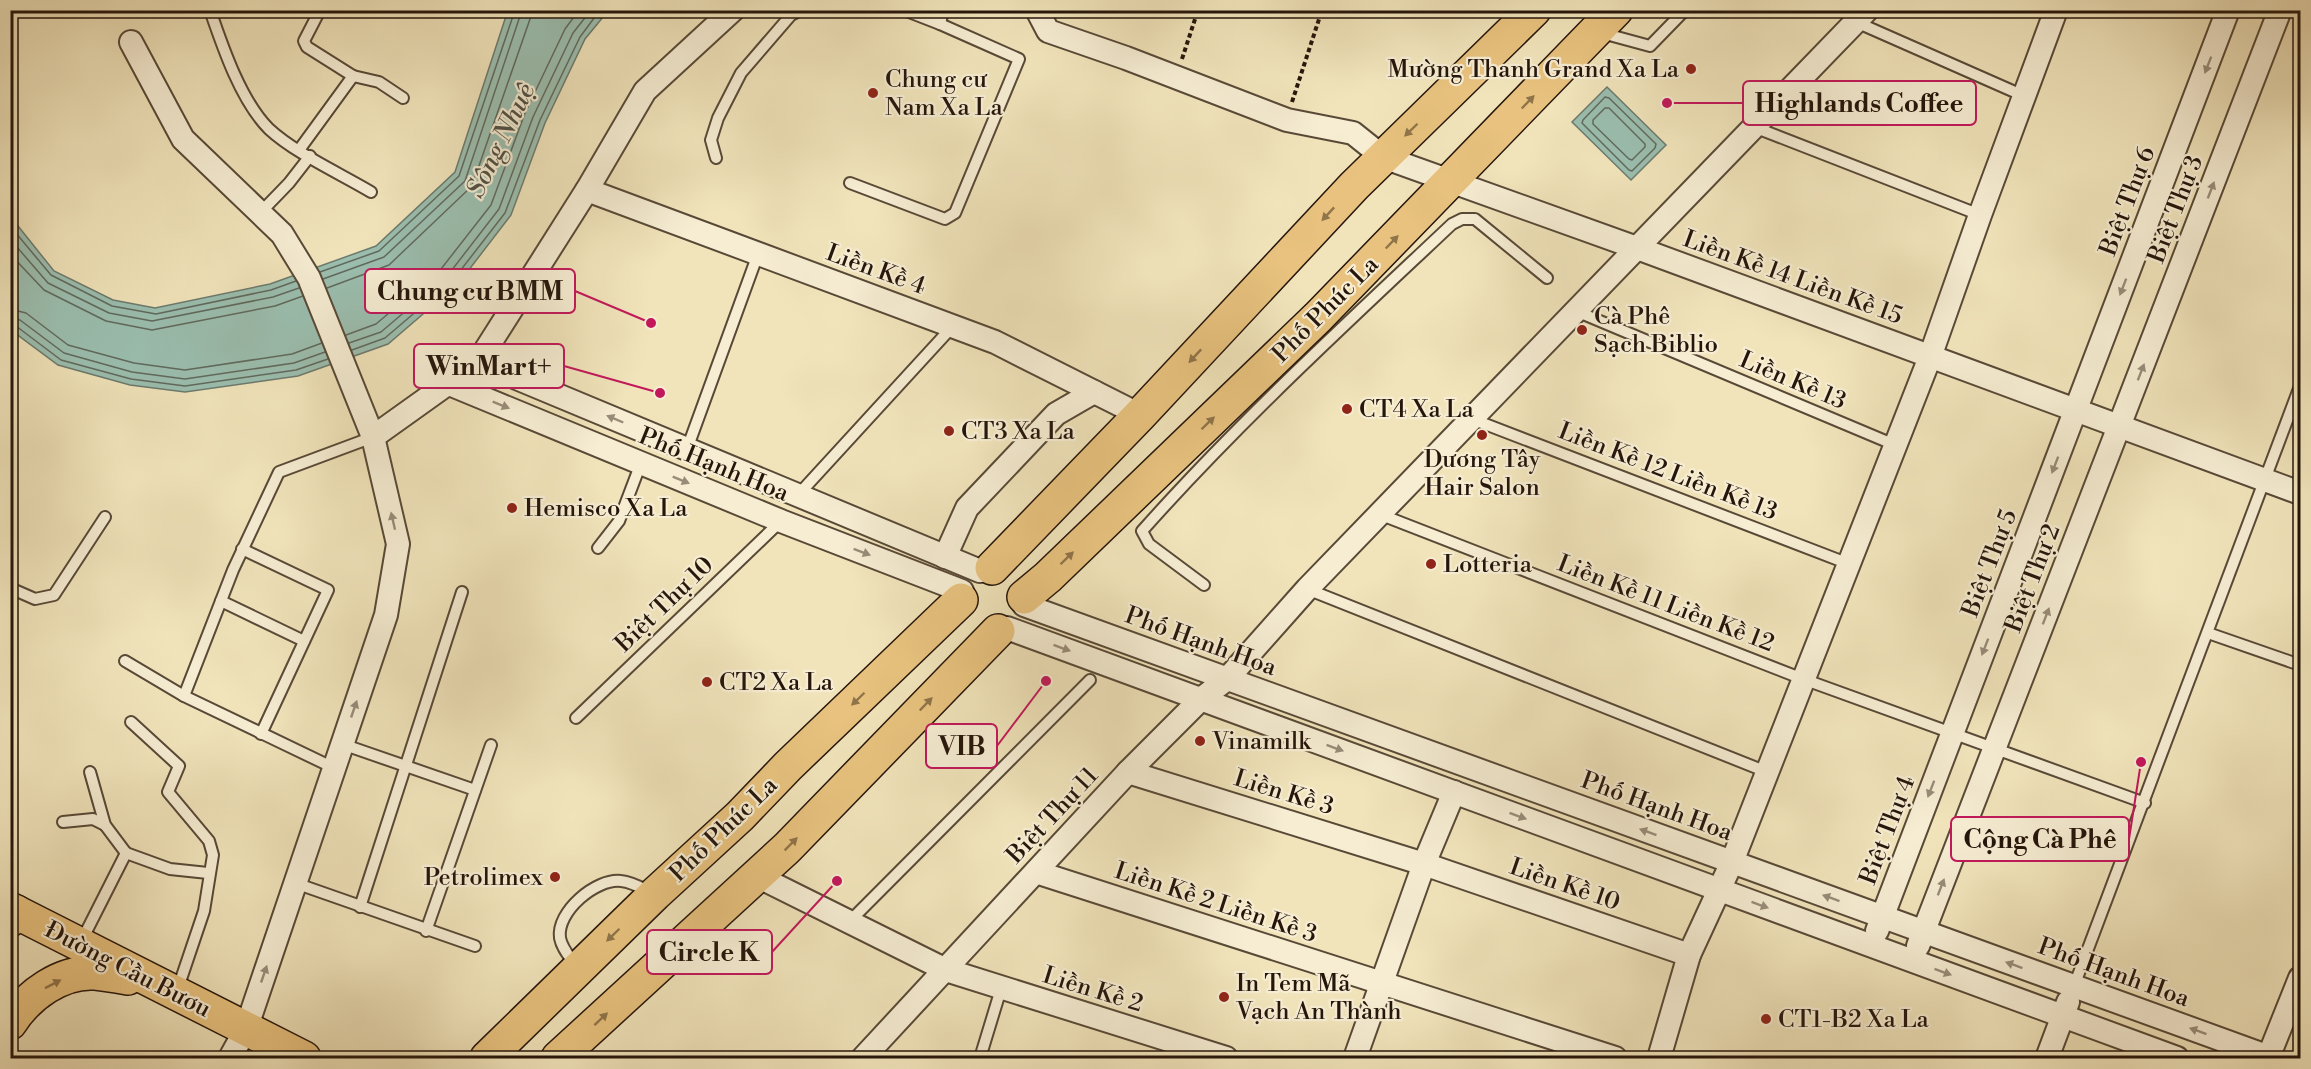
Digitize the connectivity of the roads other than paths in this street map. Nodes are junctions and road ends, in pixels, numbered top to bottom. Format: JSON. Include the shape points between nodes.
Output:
{"nodes":[{"id":1,"x":210,"y":10,"type":"edge"},
{"id":2,"x":320,"y":10,"type":"edge"},
{"id":3,"x":733,"y":10,"type":"edge"},
{"id":4,"x":801,"y":10,"type":"edge"},
{"id":5,"x":904,"y":10,"type":"edge"},
{"id":6,"x":943,"y":10,"type":"edge"},
{"id":7,"x":1037,"y":10,"type":"edge"},
{"id":8,"x":1534,"y":10,"type":"edge"},
{"id":9,"x":1684,"y":10,"type":"edge"},
{"id":10,"x":2056,"y":10,"type":"edge"},
{"id":11,"x":2228,"y":10,"type":"edge"},
{"id":12,"x":2280,"y":10,"type":"edge"},
{"id":13,"x":1862,"y":16,"type":"edge"},
{"id":14,"x":1606,"y":21,"type":"edge"},
{"id":15,"x":940,"y":24,"type":"junction"},
{"id":16,"x":131,"y":42,"type":"dead end"},
{"id":17,"x":353,"y":76,"type":"junction"},
{"id":18,"x":2024,"y":96,"type":"junction"},
{"id":19,"x":403,"y":98,"type":"dead end"},
{"id":20,"x":1754,"y":127,"type":"junction"},
{"id":21,"x":299,"y":150,"type":"junction"},
{"id":22,"x":310,"y":156,"type":"junction"},
{"id":23,"x":1383,"y":157,"type":"junction"},
{"id":24,"x":716,"y":158,"type":"dead end"},
{"id":25,"x":1450,"y":181,"type":"junction"},
{"id":26,"x":850,"y":183,"type":"dead end"},
{"id":27,"x":587,"y":190,"type":"junction"},
{"id":28,"x":371,"y":192,"type":"dead end"},
{"id":29,"x":260,"y":213,"type":"junction"},
{"id":30,"x":1980,"y":215,"type":"junction"},
{"id":31,"x":1637,"y":248,"type":"junction"},
{"id":32,"x":758,"y":254,"type":"junction"},
{"id":33,"x":1546,"y":278,"type":"dead end"},
{"id":34,"x":1576,"y":311,"type":"junction"},
{"id":35,"x":953,"y":326,"type":"junction"},
{"id":36,"x":1293,"y":357,"type":"junction"},
{"id":37,"x":1930,"y":357,"type":"junction"},
{"id":38,"x":478,"y":362,"type":"junction"},
{"id":39,"x":447,"y":383,"type":"junction"},
{"id":40,"x":2301,"y":386,"type":"edge"},
{"id":41,"x":1094,"y":392,"type":"junction"},
{"id":42,"x":2076,"y":411,"type":"junction"},
{"id":43,"x":1140,"y":415,"type":"junction"},
{"id":44,"x":1471,"y":418,"type":"junction"},
{"id":45,"x":2120,"y":426,"type":"junction"},
{"id":46,"x":373,"y":437,"type":"junction"},
{"id":47,"x":1895,"y":446,"type":"junction"},
{"id":48,"x":687,"y":449,"type":"junction"},
{"id":49,"x":641,"y":463,"type":"junction"},
{"id":50,"x":2265,"y":480,"type":"junction"},
{"id":51,"x":2301,"y":493,"type":"edge"},
{"id":52,"x":798,"y":495,"type":"junction"},
{"id":53,"x":1378,"y":514,"type":"junction"},
{"id":54,"x":105,"y":517,"type":"dead end"},
{"id":55,"x":781,"y":521,"type":"junction"},
{"id":56,"x":598,"y":548,"type":"dead end"},
{"id":57,"x":242,"y":549,"type":"junction"},
{"id":58,"x":945,"y":557,"type":"junction"},
{"id":59,"x":1849,"y":564,"type":"junction"},
{"id":60,"x":974,"y":582,"type":"junction"},
{"id":61,"x":1204,"y":585,"type":"dead end"},
{"id":62,"x":10,"y":588,"type":"edge"},
{"id":63,"x":1307,"y":589,"type":"junction"},
{"id":64,"x":462,"y":592,"type":"dead end"},
{"id":65,"x":221,"y":601,"type":"junction"},
{"id":66,"x":1013,"y":615,"type":"junction"},
{"id":67,"x":2208,"y":633,"type":"junction"},
{"id":68,"x":304,"y":641,"type":"junction"},
{"id":69,"x":125,"y":661,"type":"dead end"},
{"id":70,"x":2301,"y":665,"type":"edge"},
{"id":71,"x":1227,"y":679,"type":"junction"},
{"id":72,"x":1803,"y":679,"type":"junction"},
{"id":73,"x":1090,"y":680,"type":"dead end"},
{"id":74,"x":184,"y":696,"type":"junction"},
{"id":75,"x":1201,"y":699,"type":"junction"},
{"id":76,"x":576,"y":718,"type":"dead end"},
{"id":77,"x":131,"y":722,"type":"dead end"},
{"id":78,"x":261,"y":734,"type":"junction"},
{"id":79,"x":1952,"y":734,"type":"junction"},
{"id":80,"x":342,"y":744,"type":"junction"},
{"id":81,"x":491,"y":745,"type":"dead end"},
{"id":82,"x":1995,"y":749,"type":"junction"},
{"id":83,"x":406,"y":766,"type":"junction"},
{"id":84,"x":334,"y":768,"type":"junction"},
{"id":85,"x":90,"y":772,"type":"dead end"},
{"id":86,"x":1128,"y":772,"type":"junction"},
{"id":87,"x":1767,"y":772,"type":"junction"},
{"id":88,"x":475,"y":790,"type":"junction"},
{"id":89,"x":1454,"y":792,"type":"junction"},
{"id":90,"x":2145,"y":803,"type":"junction"},
{"id":91,"x":63,"y":822,"type":"dead end"},
{"id":92,"x":105,"y":825,"type":"junction"},
{"id":93,"x":126,"y":853,"type":"junction"},
{"id":94,"x":1731,"y":862,"type":"junction"},
{"id":95,"x":1424,"y":864,"type":"junction"},
{"id":96,"x":1036,"y":872,"type":"junction"},
{"id":97,"x":208,"y":873,"type":"junction"},
{"id":98,"x":757,"y":876,"type":"junction"},
{"id":99,"x":295,"y":883,"type":"junction"},
{"id":100,"x":1720,"y":890,"type":"junction"},
{"id":101,"x":654,"y":894,"type":"junction"},
{"id":102,"x":360,"y":908,"type":"junction"},
{"id":103,"x":12,"y":914,"type":"edge"},
{"id":104,"x":1883,"y":917,"type":"junction"},
{"id":105,"x":849,"y":922,"type":"junction"},
{"id":106,"x":426,"y":931,"type":"junction"},
{"id":107,"x":1924,"y":932,"type":"junction"},
{"id":108,"x":80,"y":945,"type":"junction"},
{"id":109,"x":475,"y":946,"type":"dead end"},
{"id":110,"x":1871,"y":946,"type":"junction"},
{"id":111,"x":1689,"y":956,"type":"junction"},
{"id":112,"x":1912,"y":961,"type":"junction"},
{"id":113,"x":578,"y":968,"type":"junction"},
{"id":114,"x":946,"y":970,"type":"junction"},
{"id":115,"x":2301,"y":978,"type":"edge"},
{"id":116,"x":1380,"y":984,"type":"junction"},
{"id":117,"x":2074,"y":986,"type":"junction"},
{"id":118,"x":163,"y":988,"type":"junction"},
{"id":119,"x":1001,"y":989,"type":"junction"},
{"id":120,"x":2061,"y":1016,"type":"junction"},
{"id":121,"x":10,"y":1023,"type":"edge"},
{"id":122,"x":246,"y":1029,"type":"junction"},
{"id":123,"x":2270,"y":1058,"type":"edge"},
{"id":124,"x":230,"y":1059,"type":"edge"},
{"id":125,"x":304,"y":1059,"type":"edge"},
{"id":126,"x":487,"y":1059,"type":"edge"},
{"id":127,"x":558,"y":1059,"type":"edge"},
{"id":128,"x":863,"y":1059,"type":"edge"},
{"id":129,"x":980,"y":1059,"type":"edge"},
{"id":130,"x":1226,"y":1059,"type":"edge"},
{"id":131,"x":1355,"y":1059,"type":"edge"},
{"id":132,"x":1615,"y":1059,"type":"edge"},
{"id":133,"x":1659,"y":1059,"type":"edge"},
{"id":134,"x":2047,"y":1059,"type":"edge"},
{"id":135,"x":2177,"y":1059,"type":"edge"}],
"edges":[{"from":1,"to":21,"type":"lane","via":[[229,61],[257,114],[281,139]]},
{"from":2,"to":17,"type":"lane","via":[[304,41],[307,47]]},
{"from":3,"to":27,"type":"street","via":[[645,90]]},
{"from":4,"to":24,"type":"lane","via":[[791,15],[741,73],[711,140]]},
{"from":5,"to":15,"type":"lane"},
{"from":6,"to":15,"type":"lane"},
{"from":7,"to":23,"type":"street","name":"Liền Kề 14 Liền Kề 15","via":[[1048,31],[1287,120],[1353,134]]},
{"from":8,"to":23,"type":"main road","name":"Phố Phúc La","one_way":true},
{"from":9,"to":14,"type":"lane","via":[[1650,46]]},
{"from":10,"to":18,"type":"street"},
{"from":11,"to":42,"type":"street","name":"Biệt Thự 6","one_way":true},
{"from":45,"to":12,"type":"street","name":"Biệt Thự 3","one_way":true},
{"from":13,"to":18,"type":"lane"},
{"from":13,"to":20,"type":"street","name":"Biệt Thự 11"},
{"from":25,"to":14,"type":"main road","name":"Phố Phúc La","one_way":true},
{"from":15,"to":26,"type":"lane","via":[[1019,59],[955,213],[945,219]]},
{"from":16,"to":29,"type":"street","via":[[183,139]]},
{"from":17,"to":19,"type":"lane","via":[[379,82]]},
{"from":17,"to":21,"type":"lane"},
{"from":18,"to":30,"type":"street"},
{"from":20,"to":30,"type":"lane"},
{"from":20,"to":31,"type":"street","name":"Biệt Thự 11"},
{"from":21,"to":22,"type":"lane"},
{"from":22,"to":28,"type":"lane"},
{"from":22,"to":29,"type":"lane"},
{"from":23,"to":25,"type":"street","name":"Liền Kề 14 Liền Kề 15"},
{"from":23,"to":43,"type":"main road","name":"Phố Phúc La","one_way":true},
{"from":25,"to":31,"type":"street","name":"Liền Kề 14 Liền Kề 15"},
{"from":36,"to":25,"type":"main road","name":"Phố Phúc La","one_way":true},
{"from":27,"to":32,"type":"street","name":"Liền Kề 4"},
{"from":27,"to":38,"type":"street"},
{"from":29,"to":46,"type":"street","via":[[282,234],[309,278]]},
{"from":30,"to":37,"type":"street"},
{"from":31,"to":34,"type":"street","name":"Biệt Thự 11"},
{"from":31,"to":37,"type":"street","name":"Liền Kề 14 Liền Kề 15"},
{"from":32,"to":35,"type":"street","name":"Liền Kề 4"},
{"from":32,"to":48,"type":"lane"},
{"from":33,"to":36,"type":"lane","via":[[1475,219],[1462,219]]},
{"from":34,"to":44,"type":"street","name":"Biệt Thự 11"},
{"from":34,"to":47,"type":"lane","name":"Liền Kề 13"},
{"from":35,"to":41,"type":"street","name":"Liền Kề 4","via":[[995,342]]},
{"from":35,"to":52,"type":"lane"},
{"from":36,"to":61,"type":"lane","via":[[1142,531],[1149,544]]},
{"from":66,"to":36,"type":"main road","name":"Phố Phúc La","one_way":true,"via":[[1048,577]]},
{"from":37,"to":42,"type":"street","name":"Liền Kề 14 Liền Kề 15"},
{"from":37,"to":47,"type":"street"},
{"from":38,"to":39,"type":"street"},
{"from":48,"to":38,"type":"street","name":"Phố Hạnh Hoa","one_way":true},
{"from":39,"to":46,"type":"street"},
{"from":39,"to":49,"type":"street","name":"Phố Hạnh Hoa","one_way":true},
{"from":40,"to":50,"type":"lane"},
{"from":41,"to":43,"type":"street","name":"Liền Kề 4"},
{"from":41,"to":58,"type":"street","via":[[1056,414],[967,508]]},
{"from":42,"to":45,"type":"street","name":"Liền Kề 14 Liền Kề 15"},
{"from":42,"to":79,"type":"street","name":"Biệt Thự 5","one_way":true},
{"from":43,"to":60,"type":"main road","name":"Phố Phúc La"},
{"from":44,"to":53,"type":"street","name":"Biệt Thự 11"},
{"from":44,"to":59,"type":"lane","name":"Liền Kề 12 Liền Kề 13"},
{"from":45,"to":50,"type":"street","name":"Liền Kề 14 Liền Kề 15"},
{"from":82,"to":45,"type":"street","name":"Biệt Thự 2","one_way":true},
{"from":46,"to":57,"type":"lane","via":[[279,472]]},
{"from":80,"to":46,"type":"street","one_way":true,"via":[[386,615],[398,544]]},
{"from":47,"to":59,"type":"street"},
{"from":48,"to":52,"type":"street","name":"Phố Hạnh Hoa"},
{"from":49,"to":55,"type":"street","name":"Phố Hạnh Hoa","one_way":true},
{"from":49,"to":56,"type":"lane","via":[[620,521]]},
{"from":50,"to":51,"type":"street","name":"Liền Kề 14 Liền Kề 15"},
{"from":50,"to":67,"type":"lane"},
{"from":52,"to":58,"type":"street","name":"Phố Hạnh Hoa"},
{"from":53,"to":63,"type":"street","name":"Biệt Thự 11"},
{"from":53,"to":72,"type":"lane","name":"Liền Kề 11 Liền Kề 12"},
{"from":54,"to":62,"type":"lane","via":[[54,595],[35,599]]},
{"from":55,"to":60,"type":"street","name":"Phố Hạnh Hoa","one_way":true},
{"from":55,"to":76,"type":"lane","name":"Biệt Thự 10"},
{"from":57,"to":65,"type":"lane"},
{"from":57,"to":68,"type":"lane","via":[[328,590]]},
{"from":58,"to":60,"type":"street","name":"Phố Hạnh Hoa"},
{"from":59,"to":72,"type":"street"},
{"from":60,"to":66,"type":"main road","via":[[1004,570],[1013,576],[1020,586]]},
{"from":60,"to":66,"type":"main road","via":[[962,611],[968,620],[987,632]]},
{"from":60,"to":101,"type":"main road","name":"Phố Phúc La","one_way":true,"via":[[740,816]]},
{"from":63,"to":71,"type":"street","name":"Biệt Thự 11"},
{"from":63,"to":87,"type":"lane"},
{"from":64,"to":83,"type":"lane"},
{"from":65,"to":68,"type":"lane"},
{"from":65,"to":74,"type":"lane"},
{"from":66,"to":71,"type":"street","name":"Phố Hạnh Hoa"},
{"from":66,"to":75,"type":"street","one_way":true},
{"from":98,"to":66,"type":"main road","name":"Phố Phúc La","one_way":true},
{"from":67,"to":70,"type":"lane"},
{"from":67,"to":90,"type":"lane"},
{"from":68,"to":78,"type":"lane"},
{"from":69,"to":74,"type":"lane"},
{"from":71,"to":75,"type":"street","name":"Biệt Thự 11"},
{"from":94,"to":71,"type":"street","name":"Phố Hạnh Hoa","one_way":true},
{"from":72,"to":79,"type":"lane","name":"Liền Kề 11 Liền Kề 12"},
{"from":72,"to":87,"type":"street"},
{"from":73,"to":105,"type":"lane"},
{"from":74,"to":78,"type":"lane"},
{"from":75,"to":86,"type":"street","name":"Biệt Thự 11"},
{"from":75,"to":89,"type":"street","one_way":true},
{"from":77,"to":97,"type":"lane","via":[[179,766],[168,792],[208,840],[213,855]]},
{"from":78,"to":84,"type":"lane"},
{"from":79,"to":82,"type":"lane","name":"Liền Kề 11 Liền Kề 12"},
{"from":79,"to":104,"type":"street","name":"Biệt Thự 4","one_way":true},
{"from":80,"to":83,"type":"lane"},
{"from":80,"to":84,"type":"street"},
{"from":81,"to":88,"type":"lane"},
{"from":82,"to":90,"type":"lane","name":"Liền Kề 11 Liền Kề 12"},
{"from":107,"to":82,"type":"street","name":"Biệt Thự 2","one_way":true},
{"from":83,"to":88,"type":"lane"},
{"from":83,"to":102,"type":"lane"},
{"from":84,"to":99,"type":"street"},
{"from":85,"to":92,"type":"lane"},
{"from":86,"to":95,"type":"street","name":"Liền Kề 3"},
{"from":86,"to":96,"type":"street","name":"Biệt Thự 11"},
{"from":87,"to":94,"type":"street"},
{"from":88,"to":106,"type":"lane"},
{"from":89,"to":95,"type":"street"},
{"from":89,"to":100,"type":"street","one_way":true},
{"from":90,"to":117,"type":"lane"},
{"from":91,"to":92,"type":"lane","via":[[93,819]]},
{"from":92,"to":93,"type":"lane"},
{"from":93,"to":97,"type":"lane","via":[[170,869]]},
{"from":93,"to":108,"type":"lane"},
{"from":94,"to":100,"type":"street"},
{"from":104,"to":94,"type":"street","name":"Phố Hạnh Hoa","one_way":true},
{"from":95,"to":111,"type":"street","name":"Liền Kề 10"},
{"from":95,"to":116,"type":"street"},
{"from":96,"to":114,"type":"street","name":"Biệt Thự 11"},
{"from":96,"to":116,"type":"street","name":"Liền Kề 2 Liền Kề 3"},
{"from":97,"to":118,"type":"lane","via":[[199,930]]},
{"from":98,"to":105,"type":"street","name":"Liền Kề 2"},
{"from":127,"to":98,"type":"main road","name":"Phố Phúc La","one_way":true},
{"from":99,"to":102,"type":"lane"},
{"from":122,"to":99,"type":"street","one_way":true},
{"from":100,"to":110,"type":"street","one_way":true},
{"from":100,"to":111,"type":"street"},
{"from":101,"to":113,"type":"main road","name":"Phố Phúc La","one_way":true},
{"from":101,"to":113,"type":"lane","via":[[621,881],[604,882],[589,890],[560,925],[563,948]]},
{"from":102,"to":106,"type":"lane"},
{"from":103,"to":108,"type":"main road","name":"Đường Cầu Bươu"},
{"from":104,"to":107,"type":"street","name":"Phố Hạnh Hoa"},
{"from":104,"to":110,"type":"street","name":"Biệt Thự 4"},
{"from":105,"to":114,"type":"street","name":"Liền Kề 2"},
{"from":106,"to":109,"type":"lane"},
{"from":107,"to":112,"type":"street","name":"Biệt Thự 2"},
{"from":117,"to":107,"type":"street","name":"Phố Hạnh Hoa","one_way":true},
{"from":108,"to":118,"type":"main road","name":"Đường Cầu Bươu"},
{"from":110,"to":112,"type":"street"},
{"from":111,"to":133,"type":"street"},
{"from":112,"to":120,"type":"street","one_way":true},
{"from":113,"to":126,"type":"main road","name":"Phố Phúc La"},
{"from":114,"to":119,"type":"street","name":"Liền Kề 2"},
{"from":114,"to":128,"type":"street","name":"Biệt Thự 11"},
{"from":115,"to":123,"type":"street"},
{"from":116,"to":131,"type":"street"},
{"from":116,"to":132,"type":"street","name":"Liền Kề 2 Liền Kề 3"},
{"from":117,"to":120,"type":"street"},
{"from":123,"to":117,"type":"street","name":"Phố Hạnh Hoa","one_way":true},
{"from":121,"to":118,"type":"main road","one_way":true,"via":[[36,994],[52,983],[76,975],[94,973]]},
{"from":118,"to":122,"type":"main road","name":"Đường Cầu Bươu"},
{"from":119,"to":129,"type":"lane"},
{"from":119,"to":130,"type":"street","name":"Liền Kề 2"},
{"from":120,"to":134,"type":"street"},
{"from":120,"to":135,"type":"street"},
{"from":122,"to":124,"type":"street"},
{"from":122,"to":125,"type":"main road","name":"Đường Cầu Bươu"}]}
